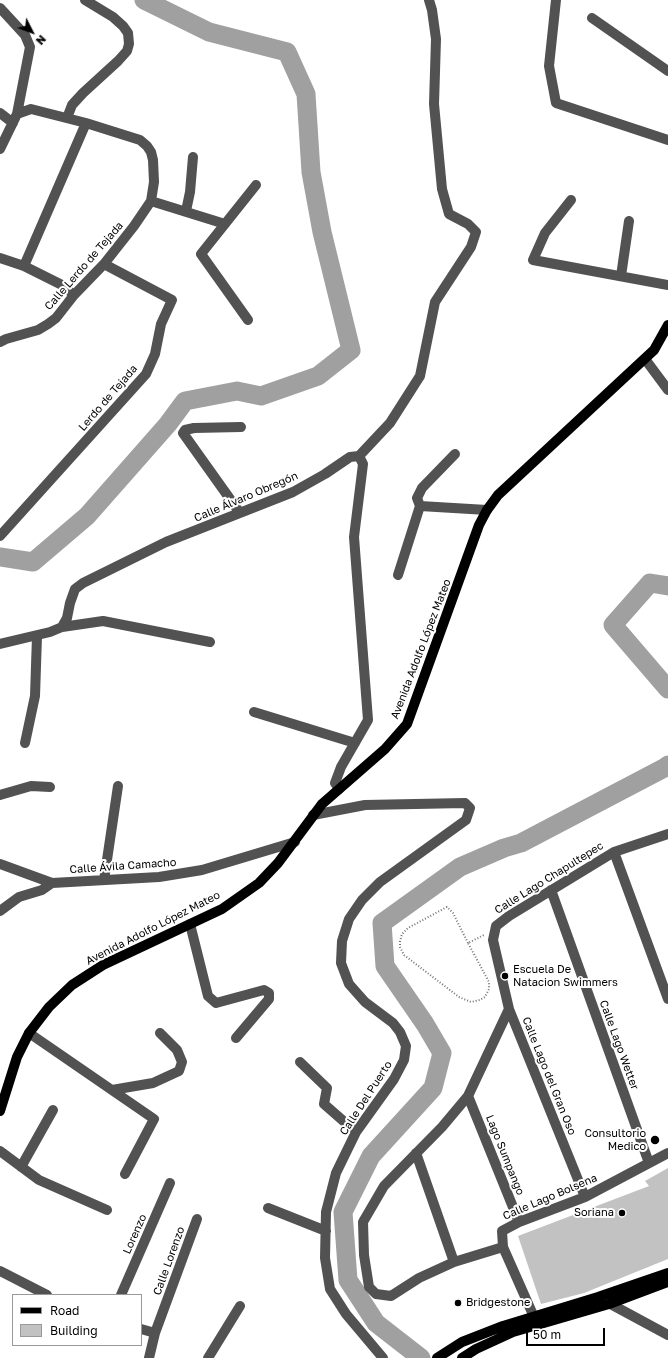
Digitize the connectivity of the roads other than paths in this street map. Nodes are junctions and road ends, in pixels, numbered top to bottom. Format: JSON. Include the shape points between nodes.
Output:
{"nodes":[{"id":1,"x":85,"y":0,"type":"edge"},
{"id":2,"x":429,"y":0,"type":"edge"},
{"id":3,"x":556,"y":0,"type":"edge"},
{"id":4,"x":0,"y":8,"type":"edge"},
{"id":5,"x":592,"y":18,"type":"dead end"},
{"id":6,"x":668,"y":71,"type":"edge"},
{"id":7,"x":0,"y":113,"type":"edge"},
{"id":8,"x":67,"y":118,"type":"junction"},
{"id":9,"x":15,"y":119,"type":"junction"},
{"id":10,"x":86,"y":123,"type":"junction"},
{"id":11,"x":668,"y":140,"type":"edge"},
{"id":12,"x":0,"y":149,"type":"edge"},
{"id":13,"x":193,"y":157,"type":"dead end"},
{"id":14,"x":256,"y":185,"type":"dead end"},
{"id":15,"x":571,"y":200,"type":"dead end"},
{"id":16,"x":151,"y":201,"type":"junction"},
{"id":17,"x":186,"y":211,"type":"junction"},
{"id":18,"x":629,"y":221,"type":"dead end"},
{"id":19,"x":225,"y":224,"type":"junction"},
{"id":20,"x":0,"y":258,"type":"edge"},
{"id":21,"x":104,"y":264,"type":"junction"},
{"id":22,"x":24,"y":266,"type":"junction"},
{"id":23,"x":621,"y":276,"type":"junction"},
{"id":24,"x":668,"y":285,"type":"edge"},
{"id":25,"x":74,"y":295,"type":"junction"},
{"id":26,"x":248,"y":320,"type":"dead end"},
{"id":27,"x":668,"y":325,"type":"edge"},
{"id":28,"x":0,"y":342,"type":"edge"},
{"id":29,"x":644,"y":359,"type":"junction"},
{"id":30,"x":668,"y":390,"type":"edge"},
{"id":31,"x":241,"y":427,"type":"dead end"},
{"id":32,"x":455,"y":454,"type":"dead end"},
{"id":33,"x":358,"y":456,"type":"junction"},
{"id":34,"x":420,"y":506,"type":"junction"},
{"id":35,"x":487,"y":510,"type":"junction"},
{"id":36,"x":240,"y":513,"type":"junction"},
{"id":37,"x":0,"y":536,"type":"edge"},
{"id":38,"x":398,"y":575,"type":"dead end"},
{"id":39,"x":62,"y":627,"type":"junction"},
{"id":40,"x":37,"y":636,"type":"junction"},
{"id":41,"x":210,"y":642,"type":"dead end"},
{"id":42,"x":0,"y":644,"type":"edge"},
{"id":43,"x":254,"y":712,"type":"dead end"},
{"id":44,"x":26,"y":743,"type":"dead end"},
{"id":45,"x":355,"y":743,"type":"junction"},
{"id":46,"x":50,"y":786,"type":"dead end"},
{"id":47,"x":118,"y":786,"type":"dead end"},
{"id":48,"x":339,"y":789,"type":"junction"},
{"id":49,"x":0,"y":795,"type":"edge"},
{"id":50,"x":314,"y":815,"type":"junction"},
{"id":51,"x":668,"y":834,"type":"edge"},
{"id":52,"x":295,"y":842,"type":"junction"},
{"id":53,"x":614,"y":852,"type":"junction"},
{"id":54,"x":0,"y":864,"type":"edge"},
{"id":55,"x":104,"y":880,"type":"junction"},
{"id":56,"x":52,"y":883,"type":"junction"},
{"id":57,"x":42,"y":890,"type":"junction"},
{"id":58,"x":551,"y":890,"type":"junction"},
{"id":59,"x":0,"y":911,"type":"edge"},
{"id":60,"x":0,"y":917,"type":"edge"},
{"id":61,"x":190,"y":924,"type":"junction"},
{"id":62,"x":668,"y":999,"type":"edge"},
{"id":63,"x":509,"y":1008,"type":"junction"},
{"id":64,"x":160,"y":1032,"type":"dead end"},
{"id":65,"x":29,"y":1033,"type":"junction"},
{"id":66,"x":236,"y":1038,"type":"dead end"},
{"id":67,"x":300,"y":1062,"type":"dead end"},
{"id":68,"x":112,"y":1090,"type":"junction"},
{"id":69,"x":468,"y":1096,"type":"junction"},
{"id":70,"x":54,"y":1110,"type":"dead end"},
{"id":71,"x":0,"y":1111,"type":"edge"},
{"id":72,"x":356,"y":1132,"type":"junction"},
{"id":73,"x":0,"y":1151,"type":"edge"},
{"id":74,"x":416,"y":1152,"type":"junction"},
{"id":75,"x":668,"y":1153,"type":"edge"},
{"id":76,"x":649,"y":1163,"type":"junction"},
{"id":77,"x":21,"y":1167,"type":"junction"},
{"id":78,"x":125,"y":1174,"type":"dead end"},
{"id":79,"x":170,"y":1183,"type":"dead end"},
{"id":80,"x":585,"y":1197,"type":"junction"},
{"id":81,"x":268,"y":1208,"type":"dead end"},
{"id":82,"x":107,"y":1210,"type":"dead end"},
{"id":83,"x":197,"y":1219,"type":"dead end"},
{"id":84,"x":519,"y":1222,"type":"junction"},
{"id":85,"x":326,"y":1231,"type":"junction"},
{"id":86,"x":503,"y":1247,"type":"junction"},
{"id":87,"x":454,"y":1262,"type":"junction"},
{"id":88,"x":0,"y":1271,"type":"edge"},
{"id":89,"x":668,"y":1273,"type":"edge"},
{"id":90,"x":668,"y":1282,"type":"edge"},
{"id":91,"x":45,"y":1294,"type":"edge"},
{"id":92,"x":121,"y":1294,"type":"edge"},
{"id":93,"x":598,"y":1297,"type":"junction"},
{"id":94,"x":609,"y":1304,"type":"junction"},
{"id":95,"x":240,"y":1306,"type":"dead end"},
{"id":96,"x":534,"y":1317,"type":"junction"},
{"id":97,"x":142,"y":1329,"type":"edge"},
{"id":98,"x":155,"y":1333,"type":"junction"},
{"id":99,"x":668,"y":1335,"type":"edge"},
{"id":100,"x":149,"y":1358,"type":"edge"},
{"id":101,"x":208,"y":1358,"type":"edge"},
{"id":102,"x":383,"y":1358,"type":"edge"},
{"id":103,"x":437,"y":1358,"type":"edge"},
{"id":104,"x":462,"y":1358,"type":"edge"}],
"edges":[{"from":1,"to":8,"type":"street","via":[[123,26],[128,33],[129,44],[118,61],[72,105]]},
{"from":2,"to":33,"type":"street","via":[[436,39],[434,104],[442,189],[449,214],[468,224],[476,232],[471,246],[436,302],[420,376],[390,422]]},
{"from":3,"to":11,"type":"street","via":[[549,66],[556,103]]},
{"from":4,"to":9,"type":"street","via":[[25,35],[30,47]]},
{"from":5,"to":6,"type":"street"},
{"from":7,"to":9,"type":"street"},
{"from":8,"to":9,"type":"street","name":"Calle Lerdo de Tejada","via":[[31,109]]},
{"from":8,"to":10,"type":"street","name":"Calle Lerdo de Tejada"},
{"from":9,"to":12,"type":"street"},
{"from":10,"to":16,"type":"street","name":"Calle Lerdo de Tejada","via":[[140,140],[147,146],[154,160]]},
{"from":10,"to":22,"type":"street"},
{"from":13,"to":17,"type":"street"},
{"from":14,"to":19,"type":"street"},
{"from":15,"to":23,"type":"street","via":[[545,233],[533,260]]},
{"from":16,"to":17,"type":"street"},
{"from":16,"to":21,"type":"street","name":"Calle Lerdo de Tejada"},
{"from":17,"to":19,"type":"street"},
{"from":18,"to":23,"type":"street"},
{"from":19,"to":26,"type":"street","via":[[201,254]]},
{"from":20,"to":22,"type":"street"},
{"from":21,"to":25,"type":"street","name":"Calle Lerdo de Tejada"},
{"from":21,"to":37,"type":"street","name":"Lerdo de Tejada","via":[[172,300],[161,324],[155,354],[146,374]]},
{"from":22,"to":25,"type":"street","via":[[62,285]]},
{"from":23,"to":24,"type":"street"},
{"from":25,"to":28,"type":"street","name":"Calle Lerdo de Tejada","via":[[48,324],[38,330]]},
{"from":27,"to":29,"type":"main road","name":"Avenida Adolfo López Mateo","via":[[654,350]]},
{"from":29,"to":30,"type":"street"},
{"from":29,"to":35,"type":"main road","name":"Avenida Adolfo López Mateo","via":[[498,495]]},
{"from":31,"to":36,"type":"street","via":[[194,428],[183,433]]},
{"from":32,"to":34,"type":"street","via":[[422,488],[417,498]]},
{"from":33,"to":36,"type":"street","name":"Calle Álvaro Obregón","via":[[350,457],[293,492]]},
{"from":33,"to":45,"type":"street","via":[[363,464],[354,537],[368,720]]},
{"from":34,"to":35,"type":"street"},
{"from":34,"to":38,"type":"street"},
{"from":35,"to":48,"type":"main road","name":"Avenida Adolfo López Mateo","via":[[479,525],[407,724],[386,750]]},
{"from":36,"to":39,"type":"street","name":"Calle Álvaro Obregón","via":[[166,542],[83,583],[75,589]]},
{"from":39,"to":40,"type":"street"},
{"from":39,"to":41,"type":"street","via":[[103,621]]},
{"from":40,"to":42,"type":"street"},
{"from":40,"to":44,"type":"street","via":[[35,696]]},
{"from":43,"to":45,"type":"street"},
{"from":45,"to":48,"type":"street","via":[[335,783]]},
{"from":46,"to":49,"type":"street","via":[[31,786]]},
{"from":47,"to":55,"type":"street"},
{"from":48,"to":50,"type":"main road","name":"Avenida Adolfo López Mateo"},
{"from":50,"to":52,"type":"main road","name":"Avenida Adolfo López Mateo"},
{"from":50,"to":72,"type":"street","name":"Calle Del Puerto","via":[[366,805],[465,803],[470,808],[466,820],[380,882],[349,918],[342,941],[341,963],[349,984],[365,1002],[393,1023],[406,1046],[404,1060],[394,1079]]},
{"from":51,"to":53,"type":"street","name":"Calle Lago Chapultepec"},
{"from":52,"to":55,"type":"street","name":"Calle Ávila Camacho","via":[[202,870],[159,877]]},
{"from":52,"to":61,"type":"main road","name":"Avenida Adolfo López Mateo","via":[[259,883],[222,909]]},
{"from":53,"to":58,"type":"street","name":"Calle Lago Chapultepec"},
{"from":53,"to":62,"type":"street"},
{"from":54,"to":56,"type":"street","name":"Calle Ávila Camacho"},
{"from":55,"to":56,"type":"street","name":"Calle Ávila Camacho"},
{"from":56,"to":57,"type":"street"},
{"from":57,"to":59,"type":"street","via":[[19,897]]},
{"from":57,"to":60,"type":"street","via":[[39,897]]},
{"from":58,"to":63,"type":"street","name":"Calle Lago Chapultepec","via":[[496,926],[493,940]]},
{"from":58,"to":76,"type":"street","name":"Calle Lago Wetter"},
{"from":61,"to":65,"type":"main road","name":"Avenida Adolfo López Mateo","via":[[103,965],[72,985],[49,1007]]},
{"from":61,"to":66,"type":"street","via":[[208,996],[216,1003],[264,990],[268,993],[270,999]]},
{"from":63,"to":69,"type":"street"},
{"from":63,"to":80,"type":"street","name":"Calle Lago del Gran Oso"},
{"from":64,"to":68,"type":"street","via":[[177,1050],[182,1062],[179,1071],[153,1083]]},
{"from":65,"to":68,"type":"street"},
{"from":65,"to":71,"type":"main road","name":"Avenida Adolfo López Mateo","via":[[17,1058]]},
{"from":67,"to":72,"type":"street","via":[[327,1088],[324,1104]]},
{"from":68,"to":78,"type":"street","via":[[154,1119]]},
{"from":69,"to":74,"type":"street","via":[[442,1127]]},
{"from":69,"to":84,"type":"street","name":"Lago Sumpango"},
{"from":70,"to":77,"type":"street"},
{"from":72,"to":85,"type":"street","name":"Calle Del Puerto","via":[[336,1173],[326,1212]]},
{"from":73,"to":77,"type":"street"},
{"from":74,"to":87,"type":"street"},
{"from":74,"to":87,"type":"street","via":[[384,1186],[363,1222],[364,1255],[369,1287],[376,1294],[391,1296],[419,1278]]},
{"from":75,"to":76,"type":"street","name":"Calle Lago Bolsena"},
{"from":76,"to":80,"type":"street","name":"Calle Lago Bolsena"},
{"from":77,"to":82,"type":"street","via":[[39,1180]]},
{"from":79,"to":92,"type":"street","name":"Lorenzo"},
{"from":80,"to":84,"type":"street","name":"Calle Lago Bolsena"},
{"from":81,"to":85,"type":"street"},
{"from":83,"to":98,"type":"street","name":"Calle Lorenzo"},
{"from":84,"to":86,"type":"street","name":"Calle Lago Bolsena","via":[[502,1231]]},
{"from":85,"to":102,"type":"street","name":"Calle Del Puerto","via":[[325,1258],[330,1289],[346,1314]]},
{"from":86,"to":87,"type":"street"},
{"from":86,"to":96,"type":"street"},
{"from":88,"to":91,"type":"street"},
{"from":89,"to":93,"type":"main road"},
{"from":90,"to":94,"type":"main road"},
{"from":93,"to":94,"type":"street"},
{"from":93,"to":96,"type":"main road"},
{"from":94,"to":99,"type":"street"},
{"from":94,"to":104,"type":"main road","via":[[512,1332]]},
{"from":95,"to":101,"type":"street"},
{"from":96,"to":103,"type":"main road","via":[[462,1342]]},
{"from":97,"to":98,"type":"street"},
{"from":98,"to":100,"type":"street","name":"Calle Lorenzo"}]}
